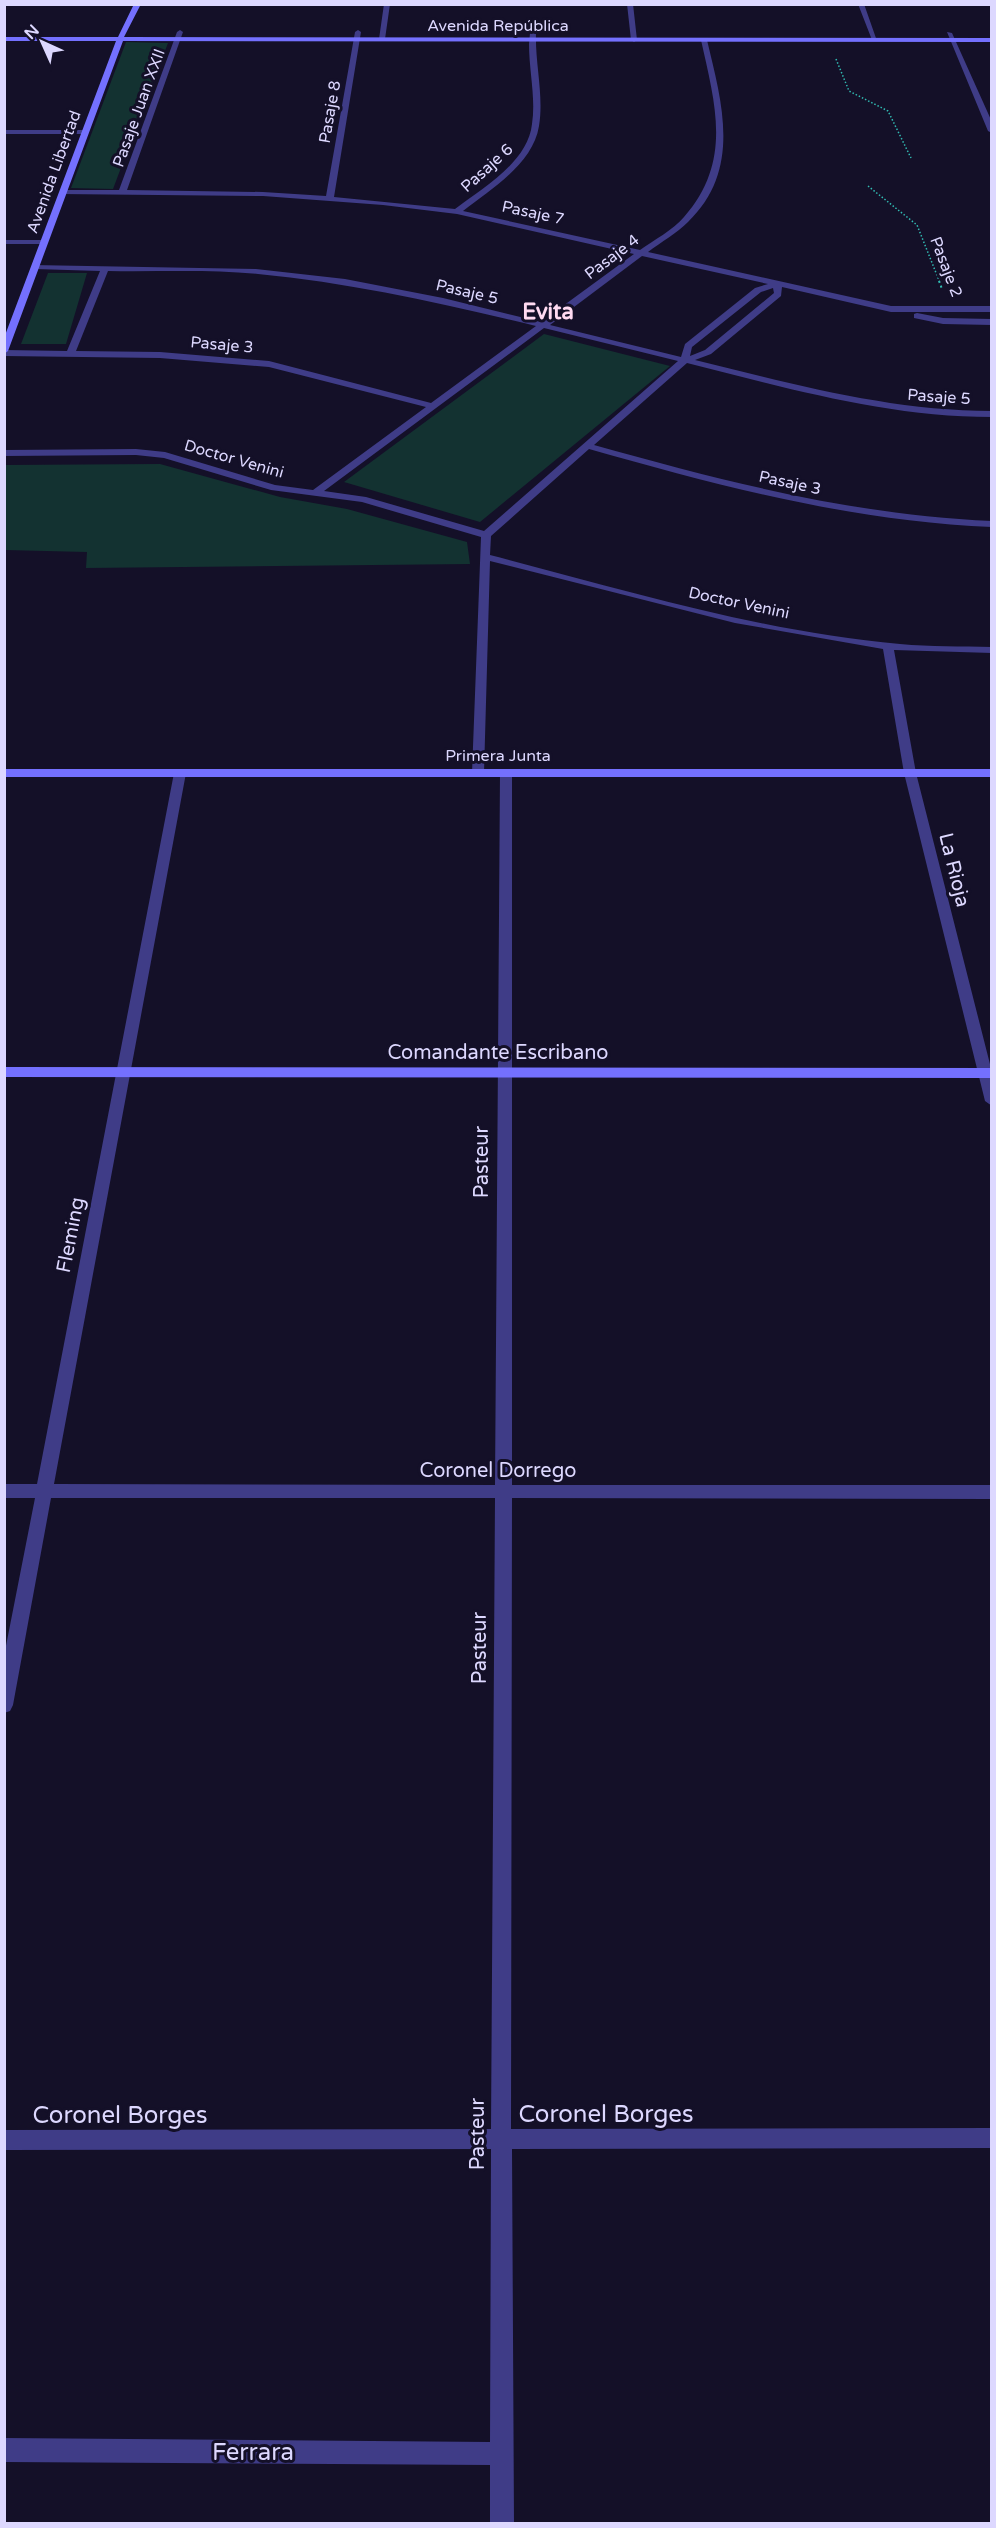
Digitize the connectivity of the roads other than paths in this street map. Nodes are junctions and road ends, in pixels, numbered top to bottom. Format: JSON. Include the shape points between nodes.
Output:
{"nodes":[{"id":1,"x":138,"y":4,"type":"edge"},
{"id":2,"x":387,"y":4,"type":"edge"},
{"id":3,"x":630,"y":4,"type":"edge"},
{"id":4,"x":861,"y":4,"type":"edge"},
{"id":5,"x":4,"y":32,"type":"edge"},
{"id":6,"x":992,"y":33,"type":"edge"},
{"id":7,"x":122,"y":36,"type":"junction"},
{"id":8,"x":179,"y":36,"type":"junction"},
{"id":9,"x":357,"y":36,"type":"junction"},
{"id":10,"x":382,"y":36,"type":"junction"},
{"id":11,"x":532,"y":36,"type":"junction"},
{"id":12,"x":634,"y":36,"type":"junction"},
{"id":13,"x":873,"y":36,"type":"junction"},
{"id":14,"x":950,"y":36,"type":"junction"},
{"id":15,"x":4,"y":39,"type":"edge"},
{"id":16,"x":704,"y":40,"type":"junction"},
{"id":17,"x":992,"y":40,"type":"edge"},
{"id":18,"x":989,"y":120,"type":"edge"},
{"id":19,"x":992,"y":131,"type":"edge"},
{"id":20,"x":4,"y":132,"type":"edge"},
{"id":21,"x":85,"y":132,"type":"junction"},
{"id":22,"x":62,"y":192,"type":"junction"},
{"id":23,"x":122,"y":193,"type":"junction"},
{"id":24,"x":330,"y":197,"type":"junction"},
{"id":25,"x":457,"y":212,"type":"junction"},
{"id":26,"x":4,"y":243,"type":"edge"},
{"id":27,"x":44,"y":243,"type":"junction"},
{"id":28,"x":644,"y":252,"type":"junction"},
{"id":29,"x":35,"y":267,"type":"junction"},
{"id":30,"x":105,"y":268,"type":"junction"},
{"id":31,"x":777,"y":284,"type":"junction"},
{"id":32,"x":891,"y":309,"type":"junction"},
{"id":33,"x":992,"y":309,"type":"edge"},
{"id":34,"x":992,"y":322,"type":"edge"},
{"id":35,"x":544,"y":326,"type":"junction"},
{"id":36,"x":4,"y":352,"type":"edge"},
{"id":37,"x":71,"y":353,"type":"junction"},
{"id":38,"x":684,"y":361,"type":"junction"},
{"id":39,"x":431,"y":406,"type":"junction"},
{"id":40,"x":992,"y":414,"type":"edge"},
{"id":41,"x":587,"y":446,"type":"junction"},
{"id":42,"x":4,"y":453,"type":"edge"},
{"id":43,"x":314,"y":494,"type":"junction"},
{"id":44,"x":992,"y":524,"type":"edge"},
{"id":45,"x":486,"y":535,"type":"junction"},
{"id":46,"x":484,"y":556,"type":"junction"},
{"id":47,"x":888,"y":646,"type":"junction"},
{"id":48,"x":992,"y":650,"type":"edge"},
{"id":49,"x":4,"y":773,"type":"edge"},
{"id":50,"x":180,"y":773,"type":"junction"},
{"id":51,"x":478,"y":773,"type":"junction"},
{"id":52,"x":506,"y":773,"type":"junction"},
{"id":53,"x":910,"y":773,"type":"junction"},
{"id":54,"x":992,"y":773,"type":"edge"},
{"id":55,"x":4,"y":1072,"type":"edge"},
{"id":56,"x":123,"y":1072,"type":"junction"},
{"id":57,"x":505,"y":1072,"type":"junction"},
{"id":58,"x":988,"y":1073,"type":"edge"},
{"id":59,"x":992,"y":1101,"type":"edge"},
{"id":60,"x":4,"y":1491,"type":"edge"},
{"id":61,"x":45,"y":1491,"type":"junction"},
{"id":62,"x":503,"y":1492,"type":"junction"},
{"id":63,"x":992,"y":1492,"type":"edge"},
{"id":64,"x":4,"y":1705,"type":"edge"},
{"id":65,"x":992,"y":2138,"type":"edge"},
{"id":66,"x":4,"y":2140,"type":"edge"},
{"id":67,"x":501,"y":2140,"type":"junction"},
{"id":68,"x":4,"y":2450,"type":"edge"},
{"id":69,"x":502,"y":2454,"type":"junction"},
{"id":70,"x":502,"y":2523,"type":"edge"}],
"edges":[{"from":1,"to":7,"type":"main road","name":"Avenida Libertad"},
{"from":2,"to":10,"type":"street"},
{"from":3,"to":12,"type":"street"},
{"from":4,"to":13,"type":"street"},
{"from":5,"to":7,"type":"main road","name":"Avenida República"},
{"from":6,"to":14,"type":"main road","name":"Avenida República"},
{"from":7,"to":8,"type":"main road","name":"Avenida República"},
{"from":7,"to":15,"type":"main road","name":"Avenida República"},
{"from":7,"to":21,"type":"main road","name":"Avenida Libertad"},
{"from":8,"to":9,"type":"main road","name":"Avenida República"},
{"from":8,"to":23,"type":"street","name":"Pasaje Juan XXII"},
{"from":9,"to":10,"type":"main road","name":"Avenida República"},
{"from":9,"to":24,"type":"street","name":"Pasaje 8"},
{"from":10,"to":11,"type":"main road","name":"Avenida República"},
{"from":11,"to":12,"type":"main road","name":"Avenida República"},
{"from":11,"to":25,"type":"street","name":"Pasaje 6","via":[[536,127],[531,143],[516,162]]},
{"from":12,"to":13,"type":"main road","name":"Avenida República"},
{"from":12,"to":16,"type":"main road","name":"Avenida República"},
{"from":13,"to":14,"type":"main road","name":"Avenida República"},
{"from":13,"to":16,"type":"main road","name":"Avenida República"},
{"from":14,"to":17,"type":"main road","name":"Avenida República"},
{"from":14,"to":18,"type":"street"},
{"from":16,"to":28,"type":"street","name":"Pasaje 4","via":[[722,126],[723,144],[714,176],[700,203],[686,219]]},
{"from":18,"to":19,"type":"street"},
{"from":20,"to":21,"type":"street"},
{"from":21,"to":22,"type":"main road","name":"Avenida Libertad"},
{"from":22,"to":23,"type":"street","name":"Pasaje 7"},
{"from":22,"to":27,"type":"main road","name":"Avenida Libertad"},
{"from":23,"to":24,"type":"street","name":"Pasaje 7"},
{"from":24,"to":25,"type":"street","name":"Pasaje 7"},
{"from":25,"to":28,"type":"street","name":"Pasaje 7"},
{"from":26,"to":27,"type":"street"},
{"from":27,"to":29,"type":"main road","name":"Avenida Libertad"},
{"from":28,"to":31,"type":"street","name":"Pasaje 7"},
{"from":28,"to":35,"type":"street","name":"Pasaje 4"},
{"from":29,"to":30,"type":"street","name":"Pasaje 5"},
{"from":29,"to":36,"type":"main road","name":"Avenida Libertad"},
{"from":30,"to":35,"type":"street","name":"Pasaje 5","via":[[256,271],[310,277],[391,290]]},
{"from":30,"to":37,"type":"street"},
{"from":31,"to":32,"type":"street","name":"Pasaje 7"},
{"from":31,"to":38,"type":"street","via":[[758,290],[688,346]]},
{"from":31,"to":38,"type":"street","via":[[778,294],[708,352]]},
{"from":32,"to":33,"type":"street","name":"Pasaje 7"},
{"from":32,"to":34,"type":"street","via":[[943,321]]},
{"from":35,"to":38,"type":"street","name":"Pasaje 5"},
{"from":35,"to":39,"type":"street","name":"Pasaje 4"},
{"from":36,"to":37,"type":"street","name":"Pasaje 3"},
{"from":37,"to":39,"type":"street","name":"Pasaje 3","via":[[269,364]]},
{"from":38,"to":40,"type":"street","name":"Pasaje 5","via":[[898,409]]},
{"from":38,"to":41,"type":"street"},
{"from":39,"to":43,"type":"street","name":"Pasaje 4"},
{"from":41,"to":44,"type":"street","name":"Pasaje 3","via":[[780,498],[894,518]]},
{"from":41,"to":45,"type":"street"},
{"from":42,"to":43,"type":"street","name":"Doctor Venini","via":[[165,455],[274,488]]},
{"from":43,"to":45,"type":"street","name":"Doctor Venini","via":[[363,499]]},
{"from":45,"to":46,"type":"street"},
{"from":46,"to":47,"type":"street","name":"Doctor Venini","via":[[642,597]]},
{"from":46,"to":51,"type":"street"},
{"from":47,"to":48,"type":"street","name":"Doctor Venini"},
{"from":47,"to":53,"type":"street","name":"La Rioja"},
{"from":49,"to":50,"type":"main road","name":"Primera Junta"},
{"from":50,"to":51,"type":"main road","name":"Primera Junta"},
{"from":50,"to":56,"type":"street","name":"Fleming"},
{"from":51,"to":52,"type":"main road","name":"Primera Junta"},
{"from":52,"to":53,"type":"main road","name":"Primera Junta"},
{"from":52,"to":57,"type":"street","name":"Pasteur"},
{"from":53,"to":54,"type":"main road","name":"Primera Junta"},
{"from":53,"to":58,"type":"street","name":"La Rioja"},
{"from":55,"to":56,"type":"main road","name":"Comandante Escribano"},
{"from":56,"to":57,"type":"main road","name":"Comandante Escribano"},
{"from":56,"to":61,"type":"street","name":"Fleming"},
{"from":57,"to":58,"type":"main road","name":"Comandante Escribano"},
{"from":57,"to":62,"type":"street","name":"Pasteur"},
{"from":58,"to":59,"type":"street","name":"La Rioja"},
{"from":60,"to":61,"type":"street","name":"Coronel Dorrego"},
{"from":61,"to":62,"type":"street","name":"Coronel Dorrego"},
{"from":61,"to":64,"type":"street","name":"Fleming"},
{"from":62,"to":63,"type":"street","name":"Coronel Dorrego"},
{"from":62,"to":67,"type":"street","name":"Pasteur"},
{"from":65,"to":67,"type":"street","name":"Coronel Borges"},
{"from":66,"to":67,"type":"street","name":"Coronel Borges"},
{"from":67,"to":69,"type":"street","name":"Pasteur"},
{"from":68,"to":69,"type":"street","name":"Ferrara"},
{"from":69,"to":70,"type":"street","name":"Pasteur"}]}
